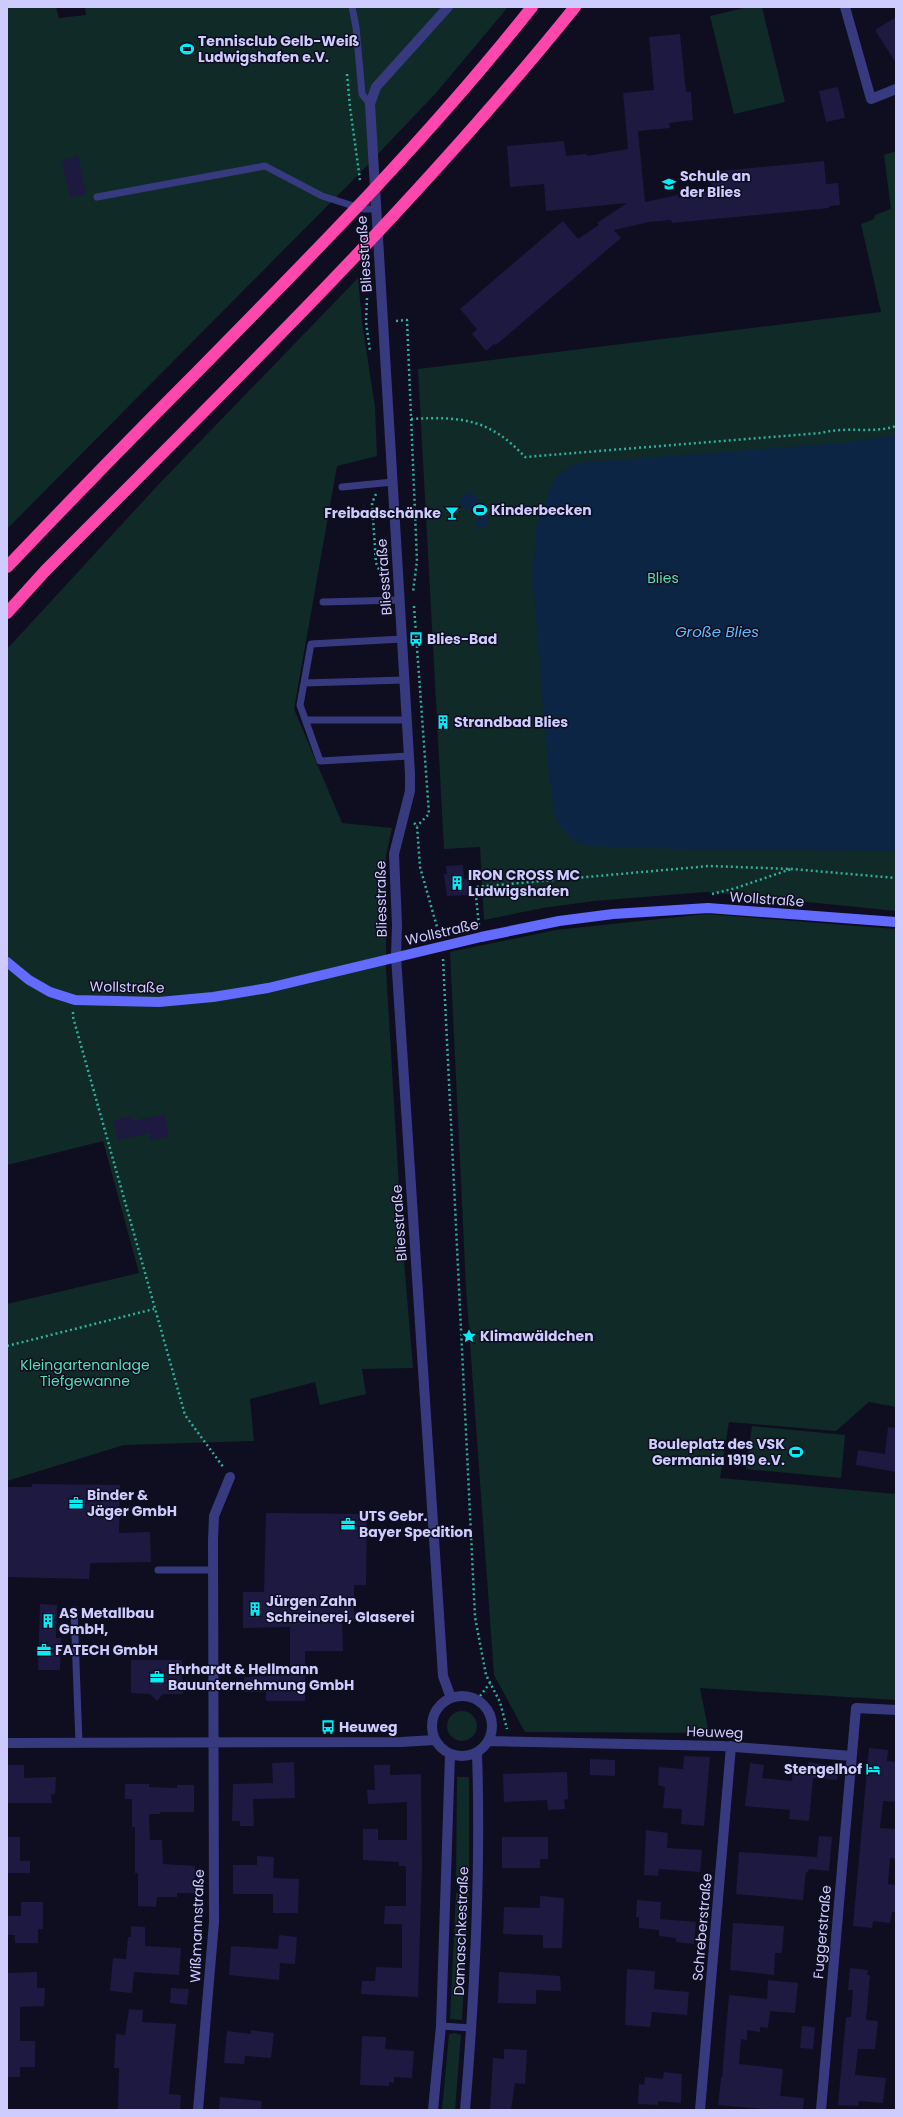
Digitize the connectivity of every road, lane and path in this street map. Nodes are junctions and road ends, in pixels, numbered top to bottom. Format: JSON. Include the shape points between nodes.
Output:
{"nodes":[{"id":1,"x":352,"y":7,"type":"edge"},
{"id":2,"x":448,"y":7,"type":"edge"},
{"id":3,"x":532,"y":7,"type":"edge"},
{"id":4,"x":575,"y":7,"type":"edge"},
{"id":5,"x":845,"y":7,"type":"edge"},
{"id":6,"x":896,"y":89,"type":"edge"},
{"id":7,"x":370,"y":104,"type":"junction"},
{"id":8,"x":97,"y":197,"type":"dead end"},
{"id":9,"x":375,"y":209,"type":"junction"},
{"id":10,"x":407,"y":320,"type":"dead end"},
{"id":11,"x":411,"y":419,"type":"junction"},
{"id":12,"x":896,"y":426,"type":"edge"},
{"id":13,"x":393,"y":482,"type":"junction"},
{"id":14,"x":342,"y":487,"type":"dead end"},
{"id":15,"x":7,"y":567,"type":"edge"},
{"id":16,"x":400,"y":600,"type":"junction"},
{"id":17,"x":323,"y":602,"type":"dead end"},
{"id":18,"x":7,"y":613,"type":"edge"},
{"id":19,"x":402,"y":639,"type":"junction"},
{"id":20,"x":404,"y":680,"type":"junction"},
{"id":21,"x":304,"y":683,"type":"junction"},
{"id":22,"x":306,"y":720,"type":"junction"},
{"id":23,"x":407,"y":720,"type":"junction"},
{"id":24,"x":409,"y":756,"type":"junction"},
{"id":25,"x":417,"y":826,"type":"dead end"},
{"id":26,"x":792,"y":869,"type":"junction"},
{"id":27,"x":896,"y":878,"type":"edge"},
{"id":28,"x":708,"y":908,"type":"junction"},
{"id":29,"x":896,"y":922,"type":"edge"},
{"id":30,"x":481,"y":937,"type":"junction"},
{"id":31,"x":442,"y":946,"type":"junction"},
{"id":32,"x":396,"y":956,"type":"junction"},
{"id":33,"x":7,"y":962,"type":"edge"},
{"id":34,"x":75,"y":1000,"type":"junction"},
{"id":35,"x":154,"y":1309,"type":"junction"},
{"id":36,"x":7,"y":1346,"type":"edge"},
{"id":37,"x":230,"y":1477,"type":"joint"},
{"id":38,"x":158,"y":1570,"type":"dead end"},
{"id":39,"x":213,"y":1570,"type":"junction"},
{"id":40,"x":74,"y":1610,"type":"dead end"},
{"id":41,"x":490,"y":1683,"type":"junction"},
{"id":42,"x":451,"y":1698,"type":"junction"},
{"id":43,"x":477,"y":1700,"type":"junction"},
{"id":44,"x":896,"y":1710,"type":"edge"},
{"id":45,"x":435,"y":1740,"type":"junction"},
{"id":46,"x":489,"y":1741,"type":"junction"},
{"id":47,"x":212,"y":1742,"type":"junction"},
{"id":48,"x":507,"y":1742,"type":"junction"},
{"id":49,"x":7,"y":1743,"type":"edge"},
{"id":50,"x":79,"y":1743,"type":"junction"},
{"id":51,"x":731,"y":1746,"type":"junction"},
{"id":52,"x":477,"y":1753,"type":"junction"},
{"id":53,"x":450,"y":1754,"type":"junction"},
{"id":54,"x":852,"y":1756,"type":"junction"},
{"id":55,"x":441,"y":2026,"type":"junction"},
{"id":56,"x":472,"y":2028,"type":"junction"},
{"id":57,"x":198,"y":2110,"type":"edge"},
{"id":58,"x":433,"y":2110,"type":"edge"},
{"id":59,"x":464,"y":2110,"type":"edge"},
{"id":60,"x":700,"y":2110,"type":"edge"},
{"id":61,"x":821,"y":2110,"type":"edge"}],
"edges":[{"from":1,"to":7,"type":"lane","via":[[362,94]]},
{"from":2,"to":7,"type":"street","name":"Bliesstraße","via":[[376,87]]},
{"from":3,"to":15,"type":"highway","via":[[492,58],[327,240]]},
{"from":4,"to":18,"type":"highway","via":[[516,81],[329,285],[45,570]]},
{"from":5,"to":6,"type":"street","via":[[871,98]]},
{"from":7,"to":9,"type":"street","name":"Bliesstraße"},
{"from":8,"to":9,"type":"lane","via":[[265,166],[322,196],[363,209]]},
{"from":9,"to":13,"type":"street","name":"Bliesstraße"},
{"from":10,"to":11,"type":"path"},
{"from":11,"to":12,"type":"path","via":[[442,417],[472,422],[503,436],[525,458],[821,433],[835,429],[881,429]]},
{"from":11,"to":25,"type":"path","via":[[418,561],[413,591],[429,814]]},
{"from":13,"to":14,"type":"lane"},
{"from":13,"to":16,"type":"street","name":"Bliesstraße"},
{"from":16,"to":17,"type":"lane"},
{"from":16,"to":19,"type":"street","name":"Bliesstraße"},
{"from":19,"to":20,"type":"street","name":"Bliesstraße"},
{"from":19,"to":21,"type":"lane","via":[[311,644]]},
{"from":20,"to":21,"type":"lane"},
{"from":20,"to":23,"type":"street","name":"Bliesstraße"},
{"from":21,"to":22,"type":"lane","via":[[300,705]]},
{"from":22,"to":23,"type":"lane"},
{"from":22,"to":24,"type":"lane","via":[[320,761]]},
{"from":23,"to":24,"type":"street","name":"Bliesstraße"},
{"from":24,"to":32,"type":"street","name":"Bliesstraße","via":[[410,791],[394,854]]},
{"from":26,"to":27,"type":"path"},
{"from":26,"to":28,"type":"path","via":[[709,895]]},
{"from":26,"to":30,"type":"path","via":[[709,866],[475,887]]},
{"from":28,"to":29,"type":"street","name":"Wollstraße"},
{"from":28,"to":30,"type":"street","name":"Wollstraße","via":[[598,916]]},
{"from":30,"to":31,"type":"street","name":"Wollstraße"},
{"from":31,"to":32,"type":"street","name":"Wollstraße"},
{"from":31,"to":41,"type":"path","via":[[475,1617],[486,1675]]},
{"from":32,"to":34,"type":"street","name":"Wollstraße","via":[[268,988],[213,997],[159,1002]]},
{"from":32,"to":42,"type":"street","name":"Bliesstraße","via":[[443,1676]]},
{"from":33,"to":34,"type":"street","name":"Wollstraße","via":[[50,992]]},
{"from":34,"to":35,"type":"path","via":[[73,1017]]},
{"from":35,"to":36,"type":"path"},
{"from":35,"to":37,"type":"path","via":[[185,1415]]},
{"from":37,"to":39,"type":"street","name":"Wißmannstraße","via":[[214,1516]]},
{"from":38,"to":39,"type":"lane"},
{"from":39,"to":47,"type":"street","name":"Wißmannstraße"},
{"from":40,"to":50,"type":"lane"},
{"from":41,"to":43,"type":"path"},
{"from":41,"to":48,"type":"path","via":[[505,1713]]},
{"from":42,"to":43,"type":"street","via":[[466,1696]]},
{"from":42,"to":45,"type":"street","via":[[443,1703],[433,1718]]},
{"from":43,"to":46,"type":"street","via":[[491,1715],[493,1724]]},
{"from":44,"to":54,"type":"street","via":[[856,1708]]},
{"from":45,"to":47,"type":"street"},
{"from":45,"to":53,"type":"street"},
{"from":46,"to":48,"type":"street","name":"Heuweg"},
{"from":46,"to":52,"type":"street"},
{"from":47,"to":50,"type":"street"},
{"from":47,"to":57,"type":"street","name":"Wißmannstraße","via":[[214,1922]]},
{"from":48,"to":51,"type":"street","name":"Heuweg"},
{"from":49,"to":50,"type":"street"},
{"from":51,"to":54,"type":"street","name":"Heuweg"},
{"from":51,"to":60,"type":"street","name":"Schreberstraße"},
{"from":52,"to":53,"type":"street","via":[[468,1756]]},
{"from":52,"to":56,"type":"street","name":"Damaschkestraße","via":[[478,1890]]},
{"from":53,"to":55,"type":"street","name":"Damaschkestraße"},
{"from":54,"to":61,"type":"street","name":"Fuggerstraße"},
{"from":55,"to":56,"type":"lane"},
{"from":55,"to":58,"type":"street","name":"Damaschkestraße"},
{"from":56,"to":59,"type":"street","name":"Damaschkestraße"}]}
